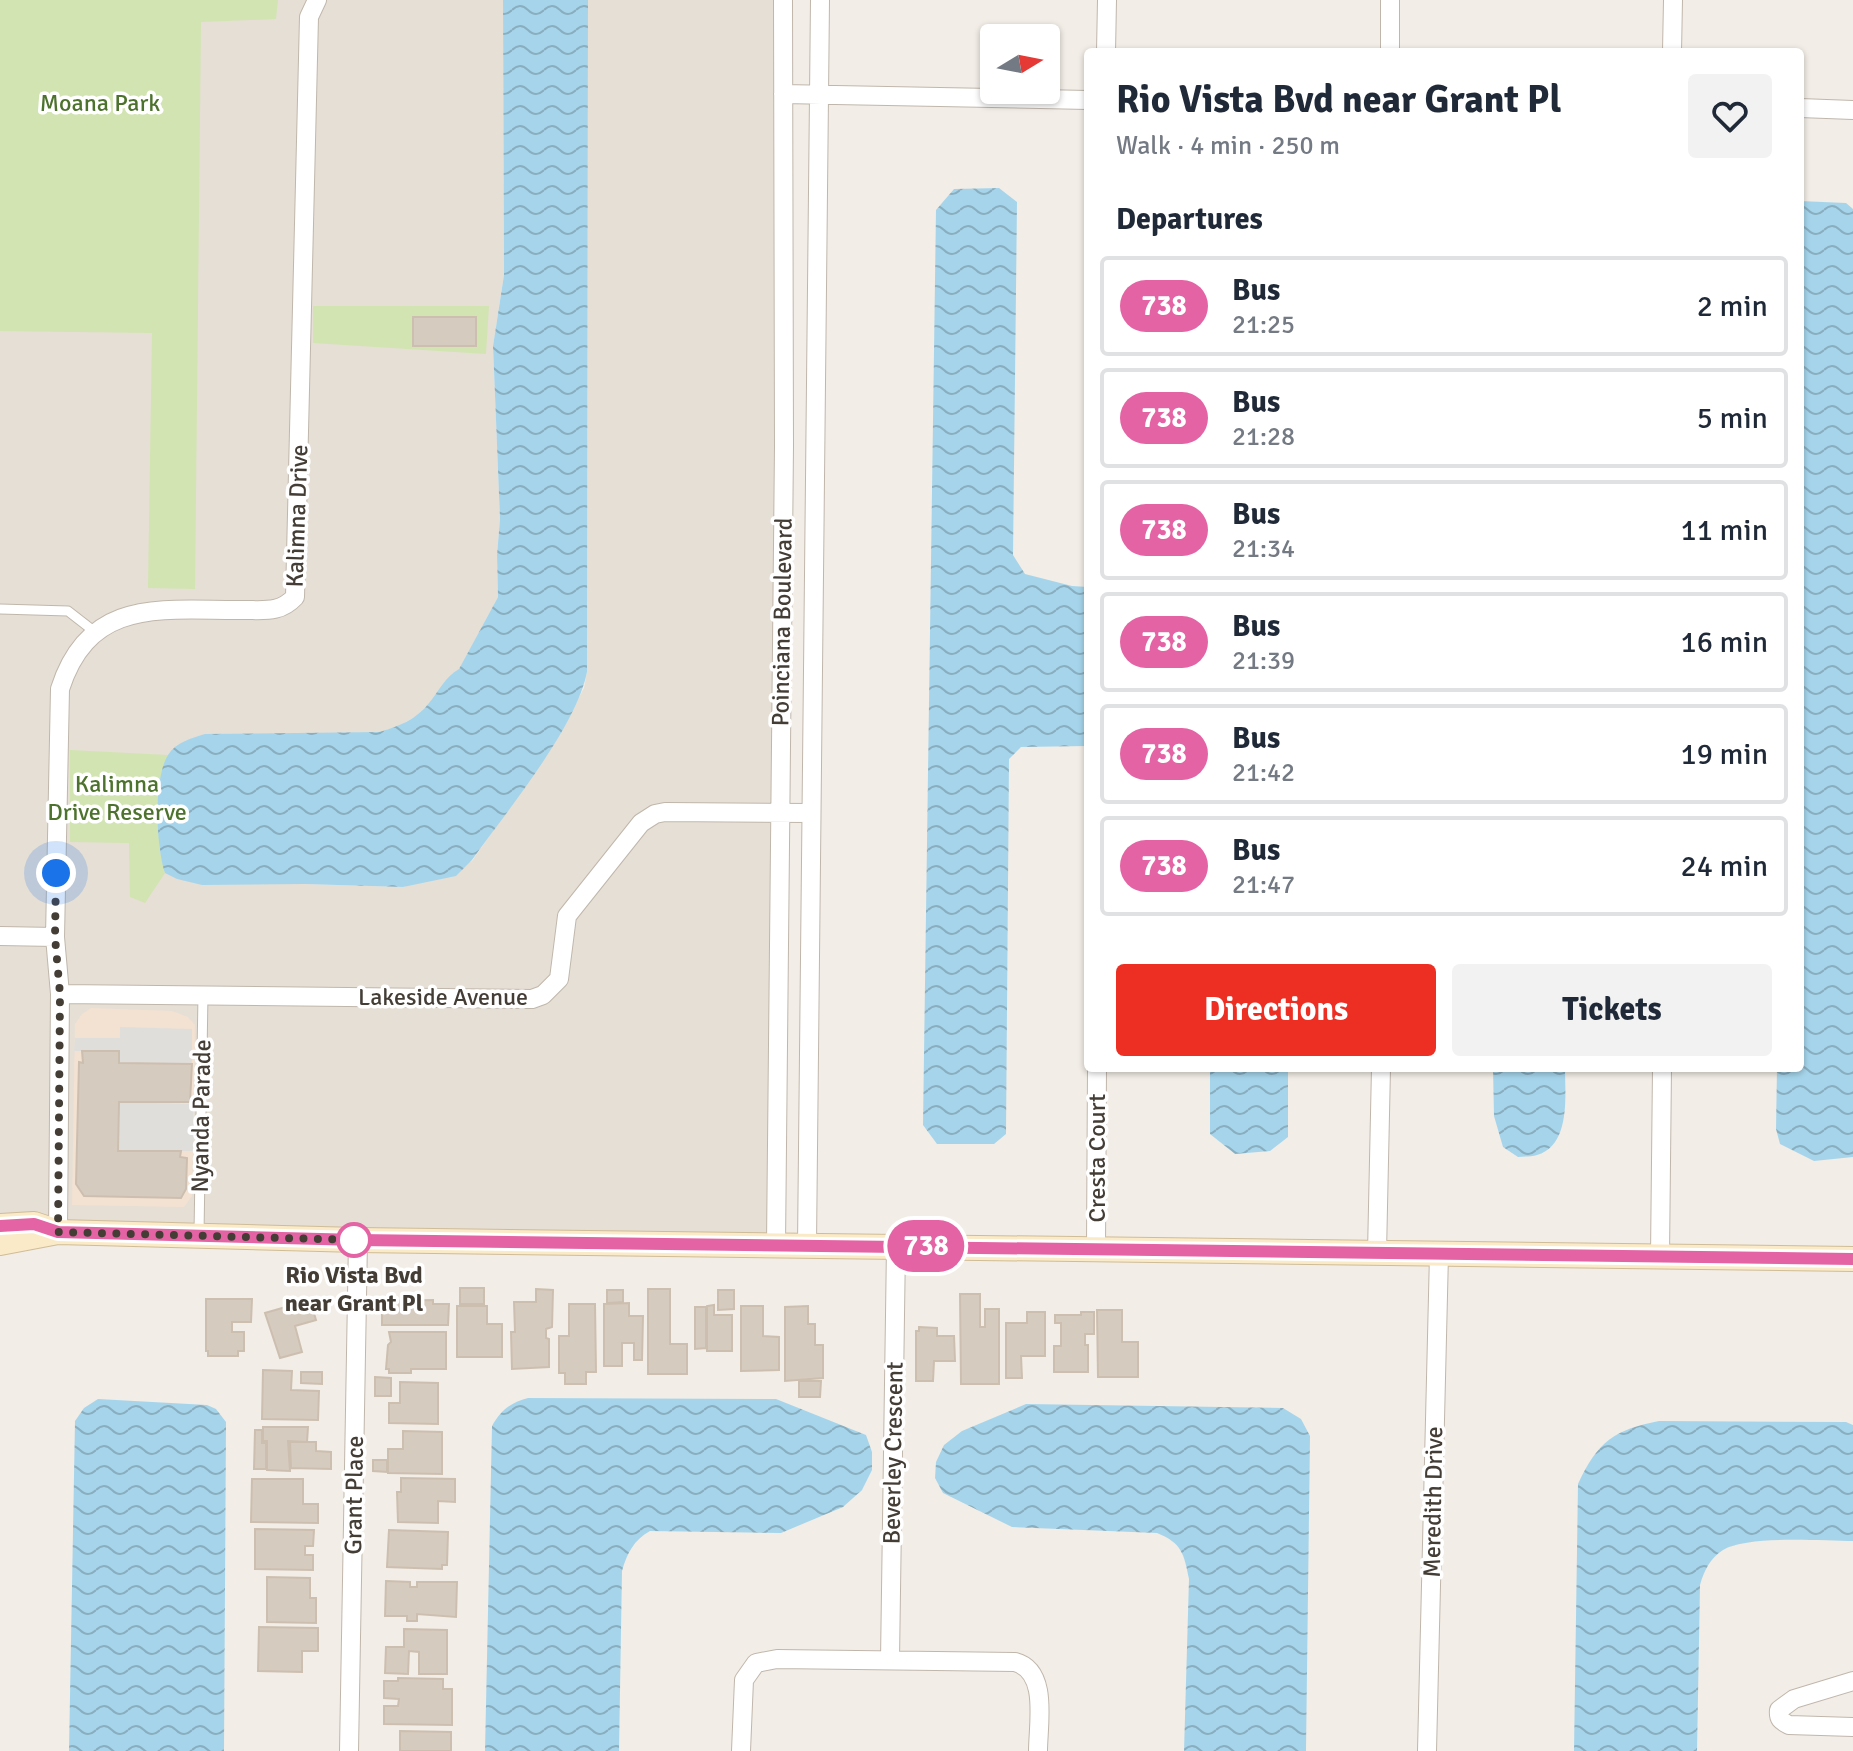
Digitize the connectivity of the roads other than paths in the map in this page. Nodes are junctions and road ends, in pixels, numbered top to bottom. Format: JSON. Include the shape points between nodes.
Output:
{"nodes":[{"id":1,"x":317,"y":0,"type":"edge"},
{"id":2,"x":783,"y":0,"type":"edge"},
{"id":3,"x":820,"y":0,"type":"edge"},
{"id":4,"x":1107,"y":0,"type":"edge"},
{"id":5,"x":1390,"y":0,"type":"edge"},
{"id":6,"x":1673,"y":0,"type":"edge"},
{"id":7,"x":1106,"y":48,"type":"edge"},
{"id":8,"x":1390,"y":48,"type":"edge"},
{"id":9,"x":1672,"y":48,"type":"edge"},
{"id":10,"x":783,"y":94,"type":"junction"},
{"id":11,"x":818,"y":94,"type":"junction"},
{"id":12,"x":1084,"y":100,"type":"edge"},
{"id":13,"x":1804,"y":108,"type":"edge"},
{"id":14,"x":1853,"y":110,"type":"edge"},
{"id":15,"x":784,"y":446,"type":"junction"},
{"id":16,"x":815,"y":447,"type":"junction"},
{"id":17,"x":0,"y":609,"type":"edge"},
{"id":18,"x":95,"y":632,"type":"junction"},
{"id":19,"x":779,"y":812,"type":"junction"},
{"id":20,"x":811,"y":813,"type":"junction"},
{"id":21,"x":0,"y":936,"type":"edge"},
{"id":22,"x":55,"y":937,"type":"junction"},
{"id":23,"x":60,"y":994,"type":"junction"},
{"id":24,"x":203,"y":995,"type":"junction"},
{"id":25,"x":1097,"y":1072,"type":"edge"},
{"id":26,"x":1381,"y":1072,"type":"edge"},
{"id":27,"x":1662,"y":1072,"type":"edge"},
{"id":28,"x":0,"y":1226,"type":"edge"},
{"id":29,"x":58,"y":1232,"type":"junction"},
{"id":30,"x":200,"y":1237,"type":"junction"},
{"id":31,"x":358,"y":1240,"type":"junction"},
{"id":32,"x":0,"y":1243,"type":"edge"},
{"id":33,"x":776,"y":1245,"type":"junction"},
{"id":34,"x":807,"y":1245,"type":"junction"},
{"id":35,"x":896,"y":1246,"type":"junction"},
{"id":36,"x":1096,"y":1247,"type":"junction"},
{"id":37,"x":1377,"y":1253,"type":"junction"},
{"id":38,"x":1439,"y":1254,"type":"junction"},
{"id":39,"x":1660,"y":1256,"type":"junction"},
{"id":40,"x":1853,"y":1259,"type":"edge"},
{"id":41,"x":890,"y":1660,"type":"junction"},
{"id":42,"x":1853,"y":1681,"type":"edge"},
{"id":43,"x":1853,"y":1727,"type":"edge"},
{"id":44,"x":349,"y":1751,"type":"edge"},
{"id":45,"x":741,"y":1751,"type":"edge"},
{"id":46,"x":1038,"y":1751,"type":"edge"},
{"id":47,"x":1427,"y":1751,"type":"edge"}],
"edges":[{"from":1,"to":18,"type":"street","name":"Kalimna Drive","via":[[309,17],[295,597],[278,610],[133,613]]},
{"from":2,"to":10,"type":"street","name":"Poinciana Boulevard"},
{"from":3,"to":11,"type":"street","name":"Poinciana Boulevard"},
{"from":4,"to":7,"type":"street"},
{"from":5,"to":8,"type":"street"},
{"from":6,"to":9,"type":"street"},
{"from":10,"to":11,"type":"street"},
{"from":10,"to":15,"type":"street","name":"Poinciana Boulevard"},
{"from":11,"to":12,"type":"street"},
{"from":11,"to":16,"type":"street","name":"Poinciana Boulevard"},
{"from":13,"to":14,"type":"street"},
{"from":15,"to":16,"type":"street"},
{"from":15,"to":19,"type":"street","name":"Poinciana Boulevard"},
{"from":16,"to":20,"type":"street","name":"Poinciana Boulevard"},
{"from":17,"to":18,"type":"lane","via":[[68,611]]},
{"from":18,"to":22,"type":"street","name":"Kalimna Drive","via":[[67,669],[60,689]]},
{"from":19,"to":20,"type":"street","name":"Lakeside Avenue"},
{"from":19,"to":24,"type":"street","name":"Lakeside Avenue","via":[[665,812],[641,823],[567,916],[559,979],[532,999]]},
{"from":19,"to":33,"type":"street","name":"Poinciana Boulevard"},
{"from":20,"to":34,"type":"street","name":"Poinciana Boulevard"},
{"from":21,"to":22,"type":"street"},
{"from":22,"to":23,"type":"street","name":"Kalimna Drive"},
{"from":23,"to":24,"type":"street","name":"Lakeside Avenue"},
{"from":23,"to":29,"type":"street","name":"Kalimna Drive"},
{"from":24,"to":30,"type":"lane","name":"Nyanda Parade"},
{"from":25,"to":36,"type":"street","name":"Cresta Court"},
{"from":26,"to":37,"type":"street"},
{"from":27,"to":39,"type":"street"},
{"from":28,"to":29,"type":"street","via":[[34,1224]]},
{"from":29,"to":30,"type":"street"},
{"from":29,"to":32,"type":"street"},
{"from":30,"to":31,"type":"street"},
{"from":31,"to":33,"type":"street"},
{"from":31,"to":44,"type":"street","name":"Grant Place"},
{"from":33,"to":34,"type":"street"},
{"from":34,"to":35,"type":"street"},
{"from":35,"to":36,"type":"street"},
{"from":35,"to":41,"type":"street","name":"Beverley Crescent"},
{"from":36,"to":37,"type":"street"},
{"from":37,"to":38,"type":"street"},
{"from":38,"to":39,"type":"street"},
{"from":38,"to":47,"type":"street","name":"Meredith Drive"},
{"from":39,"to":40,"type":"street"},
{"from":41,"to":45,"type":"street","via":[[756,1663],[744,1680]]},
{"from":41,"to":46,"type":"street","via":[[1025,1665],[1038,1689]]},
{"from":42,"to":43,"type":"street","via":[[1794,1699],[1778,1716],[1789,1725]]}]}
